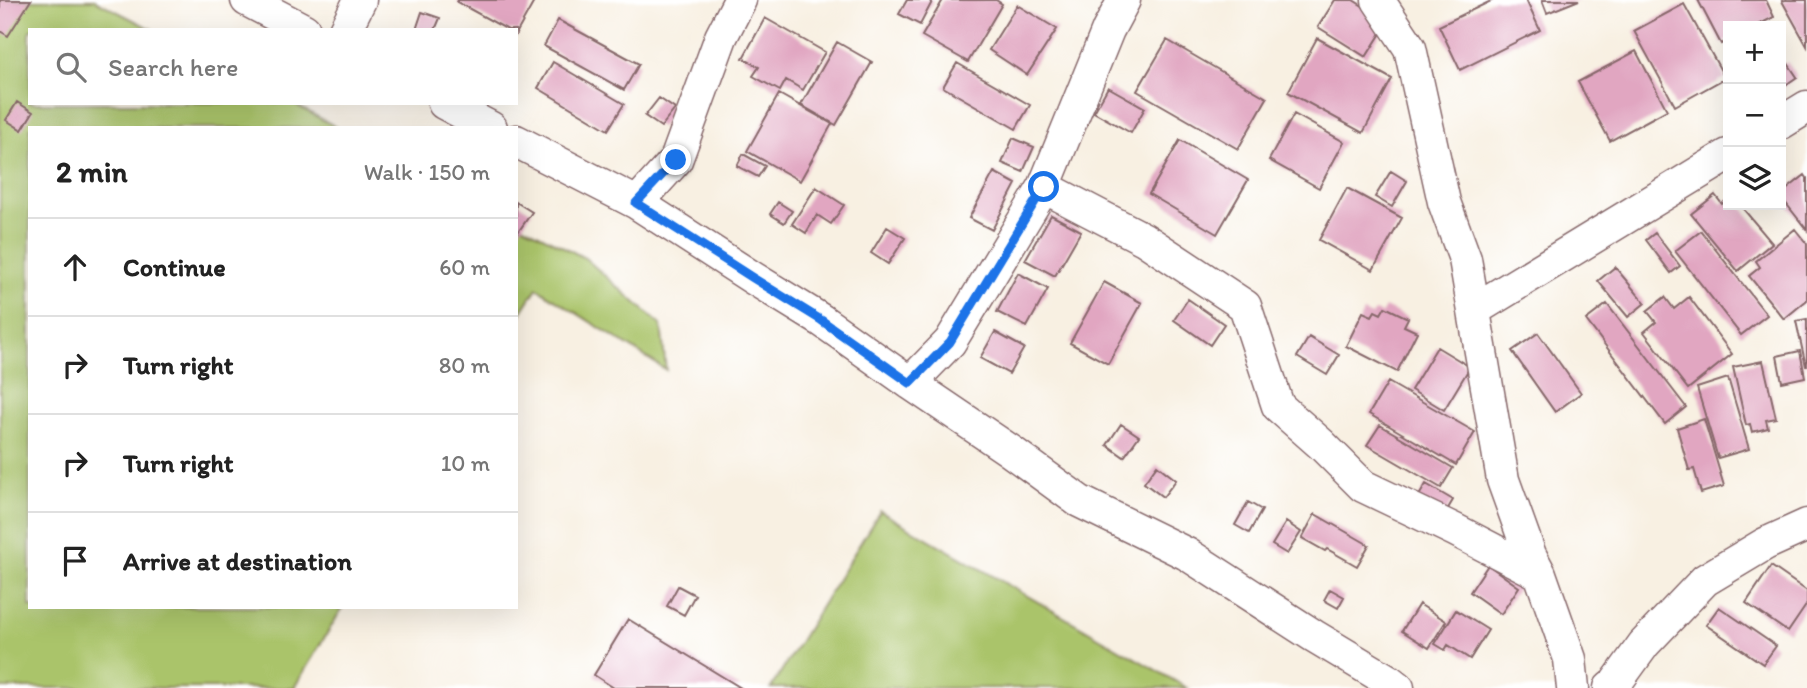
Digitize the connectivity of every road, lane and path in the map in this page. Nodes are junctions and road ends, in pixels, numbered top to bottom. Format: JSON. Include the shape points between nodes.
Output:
{"nodes":[{"id":1,"x":247,"y":0,"type":"edge"},
{"id":2,"x":360,"y":0,"type":"edge"},
{"id":3,"x":740,"y":0,"type":"edge"},
{"id":4,"x":1124,"y":0,"type":"edge"},
{"id":5,"x":1378,"y":0,"type":"edge"},
{"id":6,"x":300,"y":28,"type":"edge"},
{"id":7,"x":346,"y":28,"type":"edge"},
{"id":8,"x":448,"y":105,"type":"edge"},
{"id":9,"x":1807,"y":107,"type":"edge"},
{"id":10,"x":1786,"y":120,"type":"edge"},
{"id":11,"x":487,"y":126,"type":"edge"},
{"id":12,"x":518,"y":142,"type":"edge"},
{"id":13,"x":1723,"y":158,"type":"edge"},
{"id":14,"x":1044,"y":187,"type":"junction"},
{"id":15,"x":636,"y":203,"type":"junction"},
{"id":16,"x":1474,"y":310,"type":"junction"},
{"id":17,"x":910,"y":383,"type":"junction"},
{"id":18,"x":1807,"y":525,"type":"edge"},
{"id":19,"x":1540,"y":574,"type":"junction"},
{"id":20,"x":1398,"y":688,"type":"edge"},
{"id":21,"x":1573,"y":688,"type":"edge"},
{"id":22,"x":1610,"y":688,"type":"edge"}],
"edges":[{"from":1,"to":6,"type":"street"},
{"from":2,"to":7,"type":"street"},
{"from":3,"to":15,"type":"street","via":[[721,37],[676,160]]},
{"from":4,"to":14,"type":"street"},
{"from":5,"to":16,"type":"street","via":[[1410,48],[1444,202],[1465,258]]},
{"from":8,"to":11,"type":"street"},
{"from":9,"to":10,"type":"street"},
{"from":12,"to":15,"type":"street"},
{"from":13,"to":16,"type":"street"},
{"from":14,"to":17,"type":"street","via":[[950,342]]},
{"from":14,"to":19,"type":"street","via":[[1144,239],[1245,306],[1278,406],[1363,486]]},
{"from":15,"to":17,"type":"street","via":[[821,320]]},
{"from":16,"to":19,"type":"street","via":[[1503,480]]},
{"from":17,"to":20,"type":"street","via":[[1079,501],[1187,554]]},
{"from":18,"to":22,"type":"street","via":[[1705,580],[1644,644]]},
{"from":19,"to":21,"type":"street","via":[[1570,659]]}]}
